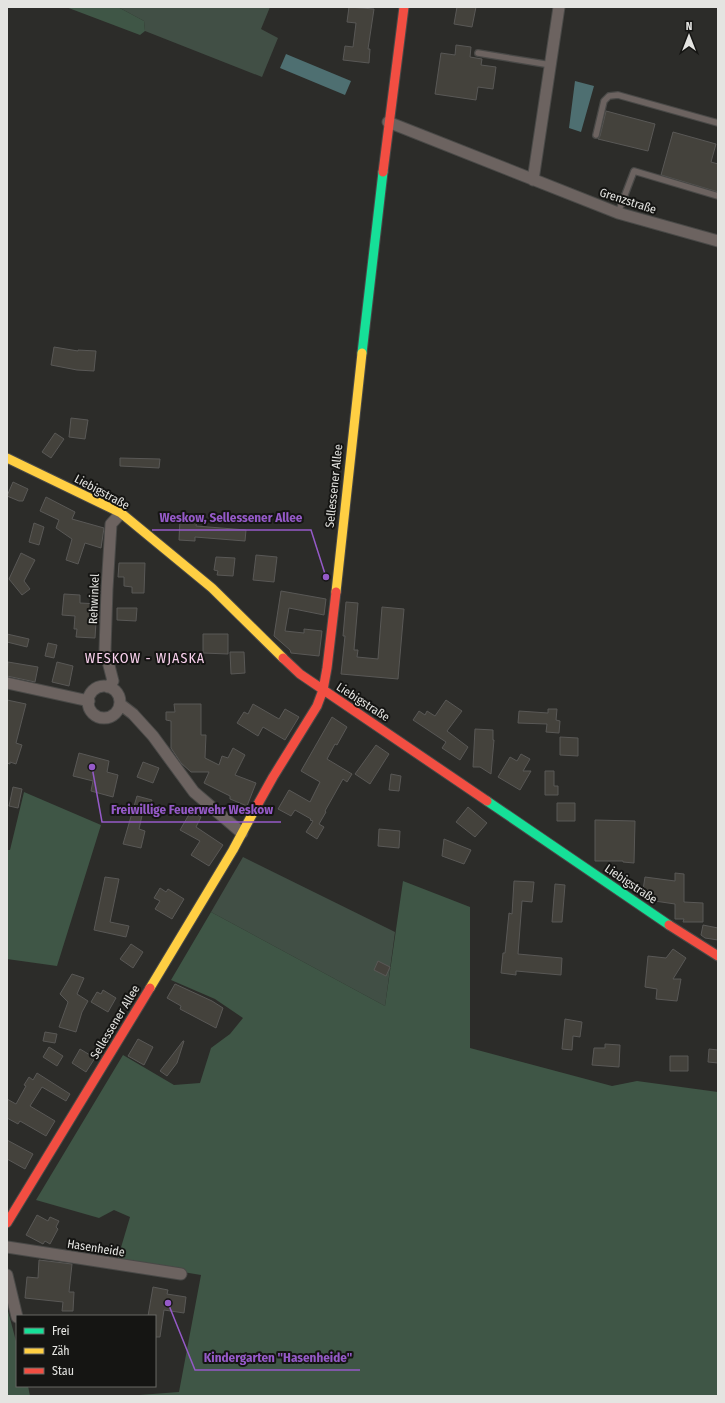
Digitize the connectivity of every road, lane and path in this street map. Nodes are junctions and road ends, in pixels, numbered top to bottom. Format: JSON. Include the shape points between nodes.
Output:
{"nodes":[{"id":1,"x":404,"y":7,"type":"edge"},
{"id":2,"x":559,"y":7,"type":"edge"},
{"id":3,"x":478,"y":53,"type":"dead end"},
{"id":4,"x":551,"y":65,"type":"junction"},
{"id":5,"x":388,"y":122,"type":"junction"},
{"id":6,"x":718,"y":123,"type":"edge"},
{"id":7,"x":596,"y":135,"type":"dead end"},
{"id":8,"x":533,"y":180,"type":"junction"},
{"id":9,"x":718,"y":196,"type":"edge"},
{"id":10,"x":618,"y":213,"type":"junction"},
{"id":11,"x":718,"y":241,"type":"edge"},
{"id":12,"x":7,"y":458,"type":"edge"},
{"id":13,"x":121,"y":513,"type":"junction"},
{"id":14,"x":7,"y":683,"type":"edge"},
{"id":15,"x":108,"y":687,"type":"junction"},
{"id":16,"x":323,"y":690,"type":"junction"},
{"id":17,"x":89,"y":701,"type":"junction"},
{"id":18,"x":120,"y":704,"type":"junction"},
{"id":19,"x":242,"y":833,"type":"junction"},
{"id":20,"x":718,"y":956,"type":"edge"},
{"id":21,"x":7,"y":1224,"type":"edge"},
{"id":22,"x":7,"y":1247,"type":"edge"},
{"id":23,"x":181,"y":1274,"type":"dead end"},
{"id":24,"x":7,"y":1275,"type":"edge"},
{"id":25,"x":17,"y":1315,"type":"edge"}],
"edges":[{"from":1,"to":5,"type":"main road","name":"Sellessener Allee"},
{"from":2,"to":4,"type":"street"},
{"from":3,"to":4,"type":"lane"},
{"from":4,"to":8,"type":"street"},
{"from":5,"to":8,"type":"street","name":"Grenzstraße"},
{"from":5,"to":16,"type":"main road","name":"Sellessener Allee","via":[[328,668]]},
{"from":6,"to":7,"type":"lane","via":[[618,95],[609,96],[604,101]]},
{"from":8,"to":10,"type":"street","name":"Grenzstraße"},
{"from":9,"to":10,"type":"lane","via":[[634,171]]},
{"from":10,"to":11,"type":"street","name":"Grenzstraße"},
{"from":12,"to":13,"type":"main road","name":"Liebigstraße"},
{"from":13,"to":15,"type":"street","name":"Rehwinkel","via":[[111,524],[105,650],[113,681]]},
{"from":13,"to":16,"type":"main road","name":"Liebigstraße","via":[[212,588],[300,674]]},
{"from":14,"to":17,"type":"street"},
{"from":15,"to":17,"type":"street","via":[[97,688]]},
{"from":15,"to":18,"type":"street","via":[[118,695]]},
{"from":16,"to":19,"type":"main road","name":"Sellessener Allee","via":[[317,706]]},
{"from":16,"to":20,"type":"main road","name":"Liebigstraße","via":[[680,933]]},
{"from":17,"to":18,"type":"street","via":[[91,711],[106,718],[116,714]]},
{"from":18,"to":19,"type":"street","via":[[153,736],[194,792]]},
{"from":19,"to":21,"type":"main road","name":"Sellessener Allee"},
{"from":22,"to":23,"type":"street","name":"Hasenheide"},
{"from":24,"to":25,"type":"street"}]}
